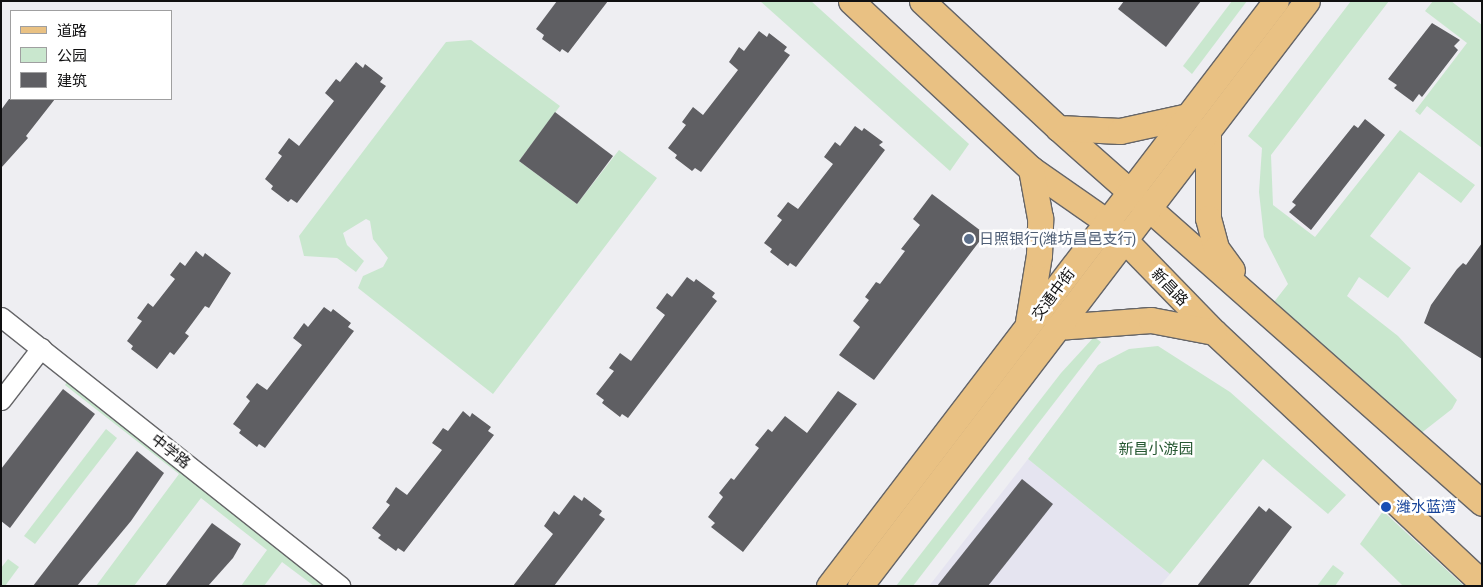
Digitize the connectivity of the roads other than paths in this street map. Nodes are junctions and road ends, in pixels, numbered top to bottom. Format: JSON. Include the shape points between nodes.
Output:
{"nodes":[{"id":1,"x":851,"y":1,"type":"edge"},
{"id":2,"x":922,"y":1,"type":"edge"},
{"id":3,"x":1276,"y":1,"type":"edge"},
{"id":4,"x":1307,"y":1,"type":"edge"},
{"id":5,"x":1198,"y":123,"type":"junction"},
{"id":6,"x":1058,"y":128,"type":"junction"},
{"id":7,"x":1031,"y":169,"type":"junction"},
{"id":8,"x":1140,"y":199,"type":"junction"},
{"id":9,"x":1116,"y":231,"type":"junction"},
{"id":10,"x":1251,"y":297,"type":"junction"},
{"id":11,"x":1,"y":317,"type":"edge"},
{"id":12,"x":1028,"y":326,"type":"junction"},
{"id":13,"x":1058,"y":327,"type":"junction"},
{"id":14,"x":1214,"y":332,"type":"junction"},
{"id":15,"x":41,"y":348,"type":"junction"},
{"id":16,"x":1,"y":400,"type":"edge"},
{"id":17,"x":1482,"y":503,"type":"edge"},
{"id":18,"x":1482,"y":583,"type":"edge"},
{"id":19,"x":340,"y":586,"type":"edge"},
{"id":20,"x":829,"y":586,"type":"edge"},
{"id":21,"x":860,"y":586,"type":"edge"}],
"edges":[{"from":1,"to":7,"type":"main road","name":"新昌路"},
{"from":2,"to":6,"type":"main road"},
{"from":3,"to":5,"type":"main road","name":"交通中街"},
{"from":4,"to":5,"type":"main road","name":"交通中街"},
{"from":5,"to":6,"type":"main road","via":[[1120,131]]},
{"from":5,"to":8,"type":"main road","name":"交通中街"},
{"from":5,"to":10,"type":"main road","via":[[1208,218],[1216,248]]},
{"from":6,"to":8,"type":"main road"},
{"from":7,"to":9,"type":"main road","name":"新昌路"},
{"from":7,"to":12,"type":"main road","via":[[1040,218],[1039,255]]},
{"from":8,"to":9,"type":"main road","name":"交通中街"},
{"from":8,"to":10,"type":"main road"},
{"from":9,"to":12,"type":"main road","name":"交通中街"},
{"from":9,"to":13,"type":"main road","name":"交通中街"},
{"from":9,"to":14,"type":"main road","name":"新昌路"},
{"from":10,"to":17,"type":"main road"},
{"from":11,"to":15,"type":"street","name":"中学路"},
{"from":12,"to":20,"type":"main road","name":"交通中街"},
{"from":13,"to":14,"type":"main road","via":[[1152,320]]},
{"from":13,"to":21,"type":"main road","name":"交通中街"},
{"from":14,"to":18,"type":"main road","name":"新昌路"},
{"from":15,"to":16,"type":"street"},
{"from":15,"to":19,"type":"street","name":"中学路"}]}
